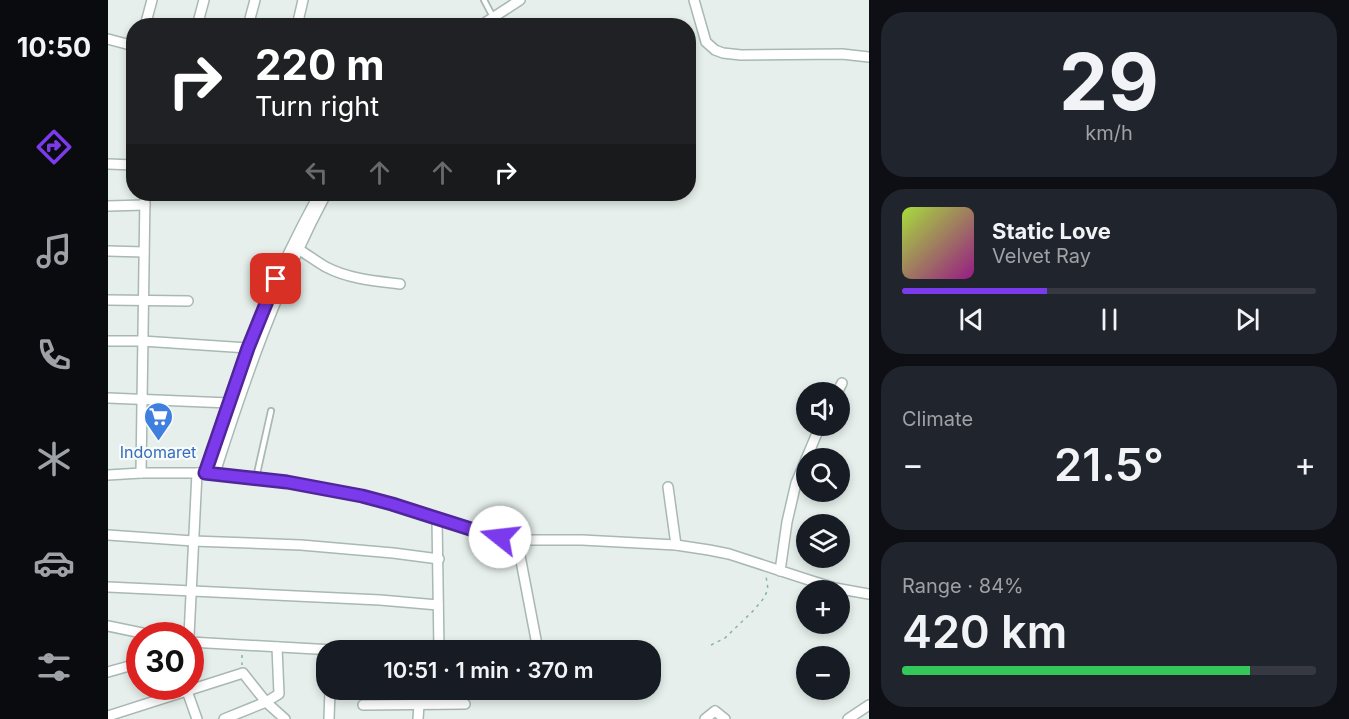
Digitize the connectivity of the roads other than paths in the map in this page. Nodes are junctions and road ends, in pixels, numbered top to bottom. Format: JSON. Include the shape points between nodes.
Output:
{"nodes":[{"id":1,"x":152,"y":0,"type":"edge"},
{"id":2,"x":204,"y":0,"type":"edge"},
{"id":3,"x":255,"y":0,"type":"edge"},
{"id":4,"x":303,"y":0,"type":"edge"},
{"id":5,"x":484,"y":0,"type":"edge"},
{"id":6,"x":520,"y":0,"type":"edge"},
{"id":7,"x":694,"y":0,"type":"edge"},
{"id":8,"x":493,"y":17,"type":"joint"},
{"id":9,"x":147,"y":18,"type":"edge"},
{"id":10,"x":199,"y":18,"type":"edge"},
{"id":11,"x":250,"y":18,"type":"edge"},
{"id":12,"x":299,"y":18,"type":"edge"},
{"id":13,"x":108,"y":39,"type":"edge"},
{"id":14,"x":126,"y":44,"type":"edge"},
{"id":15,"x":869,"y":57,"type":"edge"},
{"id":16,"x":108,"y":164,"type":"edge"},
{"id":17,"x":126,"y":165,"type":"edge"},
{"id":18,"x":145,"y":201,"type":"edge"},
{"id":19,"x":315,"y":201,"type":"edge"},
{"id":20,"x":322,"y":201,"type":"edge"},
{"id":21,"x":108,"y":206,"type":"edge"},
{"id":22,"x":145,"y":206,"type":"junction"},
{"id":23,"x":298,"y":249,"type":"junction"},
{"id":24,"x":108,"y":251,"type":"edge"},
{"id":25,"x":144,"y":252,"type":"junction"},
{"id":26,"x":400,"y":284,"type":"dead end"},
{"id":27,"x":108,"y":300,"type":"edge"},
{"id":28,"x":144,"y":301,"type":"junction"},
{"id":29,"x":188,"y":301,"type":"dead end"},
{"id":30,"x":108,"y":341,"type":"edge"},
{"id":31,"x":142,"y":341,"type":"junction"},
{"id":32,"x":248,"y":348,"type":"junction"},
{"id":33,"x":108,"y":398,"type":"edge"},
{"id":34,"x":141,"y":399,"type":"junction"},
{"id":35,"x":229,"y":403,"type":"junction"},
{"id":36,"x":271,"y":411,"type":"dead end"},
{"id":37,"x":816,"y":436,"type":"edge"},
{"id":38,"x":141,"y":473,"type":"junction"},
{"id":39,"x":206,"y":473,"type":"junction"},
{"id":40,"x":108,"y":475,"type":"edge"},
{"id":41,"x":256,"y":478,"type":"junction"},
{"id":42,"x":668,"y":487,"type":"dead end"},
{"id":43,"x":437,"y":518,"type":"junction"},
{"id":44,"x":108,"y":535,"type":"edge"},
{"id":45,"x":518,"y":540,"type":"junction"},
{"id":46,"x":193,"y":541,"type":"junction"},
{"id":47,"x":676,"y":545,"type":"junction"},
{"id":48,"x":439,"y":559,"type":"junction"},
{"id":49,"x":780,"y":571,"type":"junction"},
{"id":50,"x":108,"y":586,"type":"edge"},
{"id":51,"x":192,"y":592,"type":"junction"},
{"id":52,"x":869,"y":594,"type":"edge"},
{"id":53,"x":438,"y":604,"type":"junction"},
{"id":54,"x":190,"y":622,"type":"edge"},
{"id":55,"x":108,"y":626,"type":"edge"},
{"id":56,"x":126,"y":630,"type":"edge"},
{"id":57,"x":439,"y":640,"type":"edge"},
{"id":58,"x":536,"y":640,"type":"edge"},
{"id":59,"x":204,"y":643,"type":"edge"},
{"id":60,"x":277,"y":647,"type":"junction"},
{"id":61,"x":316,"y":650,"type":"edge"},
{"id":62,"x":126,"y":667,"type":"edge"},
{"id":63,"x":108,"y":672,"type":"edge"},
{"id":64,"x":204,"y":684,"type":"edge"},
{"id":65,"x":155,"y":700,"type":"edge"},
{"id":66,"x":191,"y":700,"type":"edge"},
{"id":67,"x":330,"y":700,"type":"edge"},
{"id":68,"x":438,"y":700,"type":"edge"},
{"id":69,"x":266,"y":702,"type":"junction"},
{"id":70,"x":438,"y":704,"type":"junction"},
{"id":71,"x":465,"y":704,"type":"dead end"},
{"id":72,"x":363,"y":705,"type":"dead end"},
{"id":73,"x":419,"y":705,"type":"junction"},
{"id":74,"x":869,"y":705,"type":"edge"},
{"id":75,"x":108,"y":716,"type":"edge"},
{"id":76,"x":197,"y":719,"type":"edge"},
{"id":77,"x":224,"y":719,"type":"edge"},
{"id":78,"x":285,"y":719,"type":"edge"},
{"id":79,"x":329,"y":719,"type":"edge"},
{"id":80,"x":418,"y":719,"type":"edge"},
{"id":81,"x":705,"y":719,"type":"edge"},
{"id":82,"x":725,"y":719,"type":"edge"},
{"id":83,"x":848,"y":719,"type":"edge"}],
"edges":[{"from":1,"to":9,"type":"street"},
{"from":2,"to":10,"type":"street"},
{"from":3,"to":11,"type":"street"},
{"from":4,"to":12,"type":"street"},
{"from":5,"to":8,"type":"lane"},
{"from":6,"to":8,"type":"street"},
{"from":7,"to":15,"type":"street","via":[[706,42],[723,53]]},
{"from":13,"to":14,"type":"street"},
{"from":16,"to":17,"type":"street"},
{"from":18,"to":22,"type":"street"},
{"from":19,"to":32,"type":"street","via":[[284,262]]},
{"from":20,"to":23,"type":"street"},
{"from":21,"to":22,"type":"street"},
{"from":22,"to":25,"type":"street"},
{"from":23,"to":26,"type":"street","via":[[341,274]]},
{"from":23,"to":39,"type":"street","via":[[233,417]]},
{"from":24,"to":25,"type":"street"},
{"from":25,"to":28,"type":"street"},
{"from":27,"to":28,"type":"street"},
{"from":28,"to":29,"type":"street"},
{"from":28,"to":31,"type":"street"},
{"from":30,"to":31,"type":"street"},
{"from":31,"to":32,"type":"street"},
{"from":31,"to":34,"type":"street"},
{"from":32,"to":35,"type":"street"},
{"from":33,"to":34,"type":"street"},
{"from":34,"to":35,"type":"street"},
{"from":34,"to":38,"type":"street"},
{"from":35,"to":39,"type":"street"},
{"from":36,"to":41,"type":"lane"},
{"from":37,"to":49,"type":"street","via":[[796,483]]},
{"from":38,"to":39,"type":"street"},
{"from":38,"to":40,"type":"street"},
{"from":39,"to":41,"type":"street"},
{"from":39,"to":46,"type":"street"},
{"from":41,"to":43,"type":"street","via":[[362,496]]},
{"from":42,"to":47,"type":"street"},
{"from":43,"to":45,"type":"street"},
{"from":43,"to":48,"type":"street"},
{"from":44,"to":46,"type":"street"},
{"from":45,"to":47,"type":"street"},
{"from":45,"to":58,"type":"street"},
{"from":46,"to":48,"type":"street","via":[[312,546]]},
{"from":46,"to":51,"type":"street"},
{"from":47,"to":49,"type":"street","via":[[729,554]]},
{"from":48,"to":53,"type":"street"},
{"from":49,"to":52,"type":"street"},
{"from":50,"to":51,"type":"street"},
{"from":51,"to":53,"type":"street"},
{"from":51,"to":54,"type":"street"},
{"from":53,"to":57,"type":"street"},
{"from":55,"to":56,"type":"street"},
{"from":59,"to":60,"type":"street"},
{"from":60,"to":61,"type":"street"},
{"from":60,"to":69,"type":"street","via":[[280,691]]},
{"from":62,"to":63,"type":"street"},
{"from":64,"to":69,"type":"street","via":[[243,673]]},
{"from":65,"to":75,"type":"street"},
{"from":66,"to":76,"type":"street"},
{"from":67,"to":79,"type":"street"},
{"from":68,"to":70,"type":"street"},
{"from":69,"to":77,"type":"street"},
{"from":69,"to":78,"type":"street"},
{"from":70,"to":71,"type":"street"},
{"from":70,"to":73,"type":"street"},
{"from":72,"to":73,"type":"street"},
{"from":73,"to":80,"type":"street"},
{"from":74,"to":83,"type":"street"},
{"from":81,"to":82,"type":"street","via":[[715,711]]}]}
